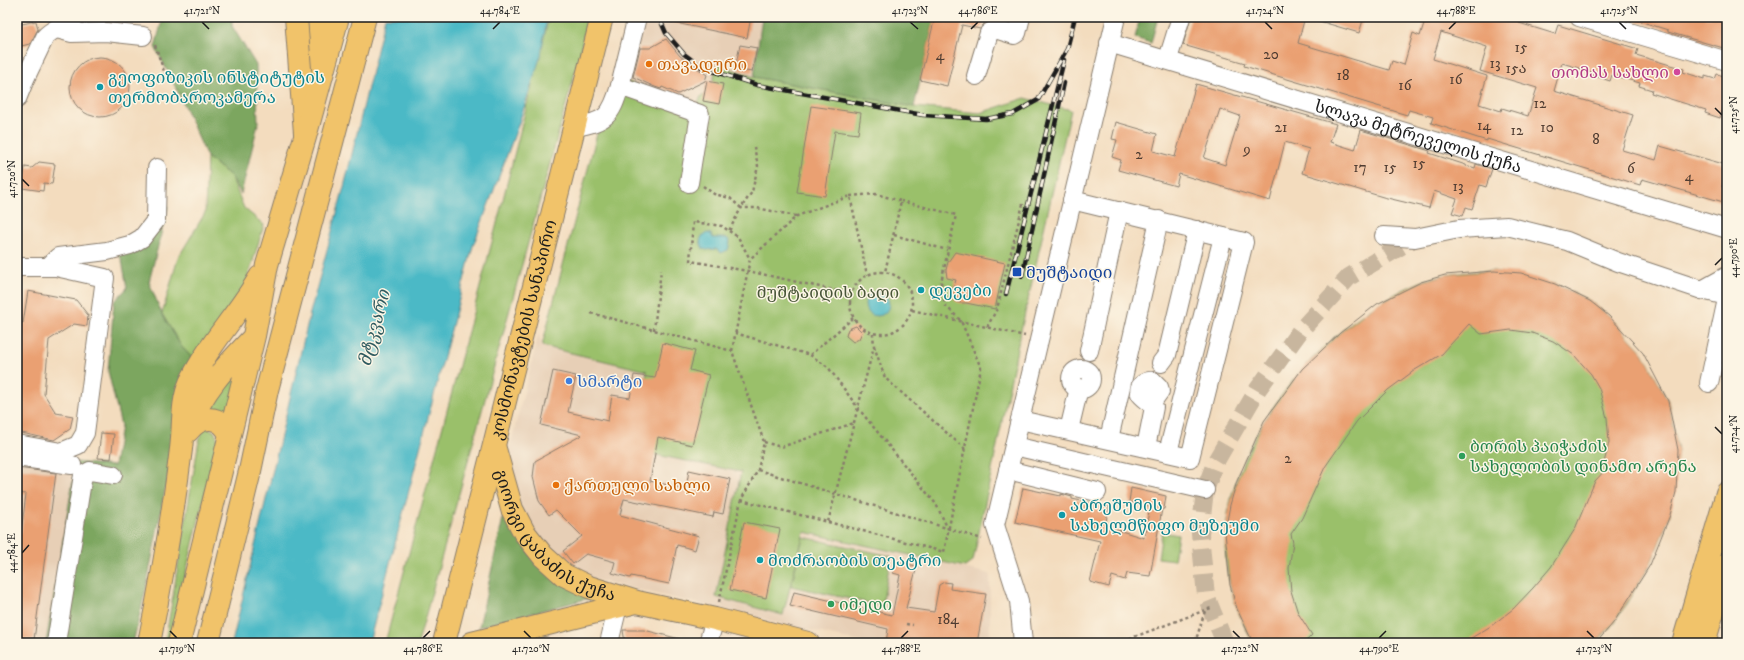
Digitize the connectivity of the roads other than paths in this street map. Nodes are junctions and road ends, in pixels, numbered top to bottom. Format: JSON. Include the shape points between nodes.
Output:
{"nodes":[{"id":1,"x":75,"y":17,"type":"edge"},
{"id":2,"x":296,"y":17,"type":"edge"},
{"id":3,"x":319,"y":17,"type":"edge"},
{"id":4,"x":338,"y":17,"type":"edge"},
{"id":5,"x":366,"y":17,"type":"edge"},
{"id":6,"x":602,"y":17,"type":"edge"},
{"id":7,"x":637,"y":17,"type":"edge"},
{"id":8,"x":1021,"y":17,"type":"edge"},
{"id":9,"x":1116,"y":17,"type":"edge"},
{"id":10,"x":1181,"y":17,"type":"edge"},
{"id":11,"x":1579,"y":17,"type":"edge"},
{"id":12,"x":57,"y":30,"type":"junction"},
{"id":13,"x":144,"y":36,"type":"road end"},
{"id":14,"x":1109,"y":43,"type":"junction"},
{"id":15,"x":1168,"y":60,"type":"junction"},
{"id":16,"x":1727,"y":61,"type":"edge"},
{"id":17,"x":324,"y":70,"type":"junction"},
{"id":18,"x":976,"y":76,"type":"dead end"},
{"id":19,"x":620,"y":86,"type":"junction"},
{"id":20,"x":17,"y":99,"type":"edge"},
{"id":21,"x":575,"y":127,"type":"junction"},
{"id":22,"x":305,"y":137,"type":"junction"},
{"id":23,"x":325,"y":165,"type":"junction"},
{"id":24,"x":157,"y":168,"type":"dead end"},
{"id":25,"x":689,"y":183,"type":"road end"},
{"id":26,"x":1072,"y":200,"type":"junction"},
{"id":27,"x":1119,"y":211,"type":"junction"},
{"id":28,"x":1159,"y":220,"type":"junction"},
{"id":29,"x":1727,"y":229,"type":"edge"},
{"id":30,"x":1197,"y":230,"type":"junction"},
{"id":31,"x":1384,"y":236,"type":"dead end"},
{"id":32,"x":267,"y":265,"type":"junction"},
{"id":33,"x":49,"y":266,"type":"junction"},
{"id":34,"x":17,"y":267,"type":"edge"},
{"id":35,"x":1727,"y":276,"type":"edge"},
{"id":36,"x":1702,"y":290,"type":"junction"},
{"id":37,"x":291,"y":296,"type":"junction"},
{"id":38,"x":1727,"y":297,"type":"edge"},
{"id":39,"x":254,"y":336,"type":"junction"},
{"id":40,"x":1709,"y":383,"type":"dead end"},
{"id":41,"x":1020,"y":420,"type":"junction"},
{"id":42,"x":1069,"y":430,"type":"junction"},
{"id":43,"x":230,"y":435,"type":"junction"},
{"id":44,"x":185,"y":439,"type":"junction"},
{"id":45,"x":1108,"y":439,"type":"junction"},
{"id":46,"x":17,"y":444,"type":"edge"},
{"id":47,"x":1014,"y":446,"type":"junction"},
{"id":48,"x":1146,"y":447,"type":"junction"},
{"id":49,"x":495,"y":448,"type":"junction"},
{"id":50,"x":17,"y":457,"type":"edge"},
{"id":51,"x":72,"y":465,"type":"dead end"},
{"id":52,"x":1008,"y":470,"type":"junction"},
{"id":53,"x":113,"y":475,"type":"dead end"},
{"id":54,"x":1205,"y":490,"type":"dead end"},
{"id":55,"x":1097,"y":492,"type":"dead end"},
{"id":56,"x":1727,"y":493,"type":"edge"},
{"id":57,"x":1727,"y":564,"type":"edge"},
{"id":58,"x":628,"y":604,"type":"junction"},
{"id":59,"x":717,"y":612,"type":"junction"},
{"id":60,"x":555,"y":621,"type":"junction"},
{"id":61,"x":482,"y":641,"type":"edge"},
{"id":62,"x":56,"y":643,"type":"edge"},
{"id":63,"x":149,"y":643,"type":"edge"},
{"id":64,"x":179,"y":643,"type":"edge"},
{"id":65,"x":208,"y":643,"type":"edge"},
{"id":66,"x":444,"y":643,"type":"edge"},
{"id":67,"x":521,"y":643,"type":"edge"},
{"id":68,"x":609,"y":643,"type":"edge"},
{"id":69,"x":708,"y":643,"type":"edge"},
{"id":70,"x":808,"y":643,"type":"edge"},
{"id":71,"x":1023,"y":643,"type":"edge"},
{"id":72,"x":1683,"y":643,"type":"edge"},
{"id":73,"x":1704,"y":643,"type":"edge"}],
"edges":[{"from":1,"to":12,"type":"street"},
{"from":2,"to":22,"type":"main road"},
{"from":3,"to":17,"type":"main road"},
{"from":4,"to":17,"type":"main road"},
{"from":5,"to":23,"type":"main road"},
{"from":6,"to":21,"type":"main road","name":"კოსმონავტების სანაპირო"},
{"from":7,"to":19,"type":"street"},
{"from":8,"to":18,"type":"street","via":[[1017,33],[995,30],[989,32]]},
{"from":9,"to":14,"type":"street"},
{"from":10,"to":15,"type":"street"},
{"from":11,"to":16,"type":"street"},
{"from":12,"to":13,"type":"street"},
{"from":12,"to":20,"type":"street","via":[[49,32],[42,43]]},
{"from":14,"to":15,"type":"street","name":"სლავა მეტრეველის ქუჩა"},
{"from":14,"to":26,"type":"street"},
{"from":15,"to":29,"type":"street","name":"სლავა მეტრეველის ქუჩა"},
{"from":17,"to":22,"type":"main road"},
{"from":17,"to":23,"type":"main road"},
{"from":19,"to":21,"type":"street","via":[[615,105],[607,116],[596,123]]},
{"from":19,"to":25,"type":"street","via":[[700,114]]},
{"from":21,"to":49,"type":"main road","name":"კოსმონავტების სანაპირო"},
{"from":22,"to":32,"type":"main road"},
{"from":23,"to":37,"type":"main road"},
{"from":24,"to":33,"type":"street","via":[[156,220],[142,238],[130,245],[107,251],[58,257]]},
{"from":26,"to":27,"type":"street"},
{"from":26,"to":41,"type":"street"},
{"from":27,"to":28,"type":"street"},
{"from":27,"to":42,"type":"street","via":[[1089,351],[1096,357],[1096,361],[1092,368],[1084,370],[1090,375],[1091,380],[1087,387],[1078,388]]},
{"from":28,"to":30,"type":"street"},
{"from":28,"to":45,"type":"street"},
{"from":30,"to":48,"type":"street","via":[[1167,355],[1161,362],[1167,368],[1166,377],[1159,382],[1153,381],[1160,391],[1155,398],[1147,399],[1154,407]]},
{"from":30,"to":48,"type":"street","via":[[1244,242],[1190,458]]},
{"from":31,"to":36,"type":"street","via":[[1415,238],[1459,229],[1507,226],[1567,241],[1618,262]]},
{"from":32,"to":39,"type":"main road"},
{"from":32,"to":44,"type":"main road","via":[[190,384],[183,408]]},
{"from":33,"to":34,"type":"street"},
{"from":33,"to":46,"type":"street","via":[[105,278],[85,433],[78,445],[61,452]]},
{"from":35,"to":36,"type":"street"},
{"from":36,"to":38,"type":"street"},
{"from":37,"to":39,"type":"main road"},
{"from":37,"to":65,"type":"main road","via":[[263,403],[250,471]]},
{"from":38,"to":40,"type":"street"},
{"from":39,"to":43,"type":"main road"},
{"from":39,"to":44,"type":"main road","via":[[204,396],[195,410]]},
{"from":41,"to":42,"type":"street"},
{"from":41,"to":47,"type":"street"},
{"from":42,"to":45,"type":"street"},
{"from":43,"to":44,"type":"main road","via":[[221,422],[210,418],[198,421]]},
{"from":43,"to":64,"type":"main road"},
{"from":44,"to":63,"type":"main road"},
{"from":45,"to":48,"type":"street"},
{"from":47,"to":52,"type":"street"},
{"from":47,"to":54,"type":"street"},
{"from":49,"to":58,"type":"main road","name":"გიორგი ცაბაძის ქუჩა","via":[[512,509],[524,532],[543,556],[564,575]]},
{"from":49,"to":66,"type":"main road","name":"კოსმონავტების სანაპირო"},
{"from":50,"to":51,"type":"street"},
{"from":52,"to":55,"type":"street"},
{"from":52,"to":71,"type":"street","via":[[995,525],[1019,601]]},
{"from":53,"to":62,"type":"street","via":[[90,471],[83,475]]},
{"from":56,"to":72,"type":"main road"},
{"from":57,"to":73,"type":"main road"},
{"from":58,"to":59,"type":"main road","name":"გიორგი ცაბაძის ქუჩა"},
{"from":58,"to":60,"type":"main road","name":"გიორგი ცაბაძის ქუჩა"},
{"from":58,"to":68,"type":"street"},
{"from":59,"to":69,"type":"street"},
{"from":59,"to":70,"type":"main road","name":"გიორგი ცაბაძის ქუჩა"},
{"from":60,"to":61,"type":"main road","name":"გიორგი ცაბაძის ქუჩა"},
{"from":60,"to":67,"type":"main road","name":"გიორგი ცაბაძის ქუჩა"}]}
